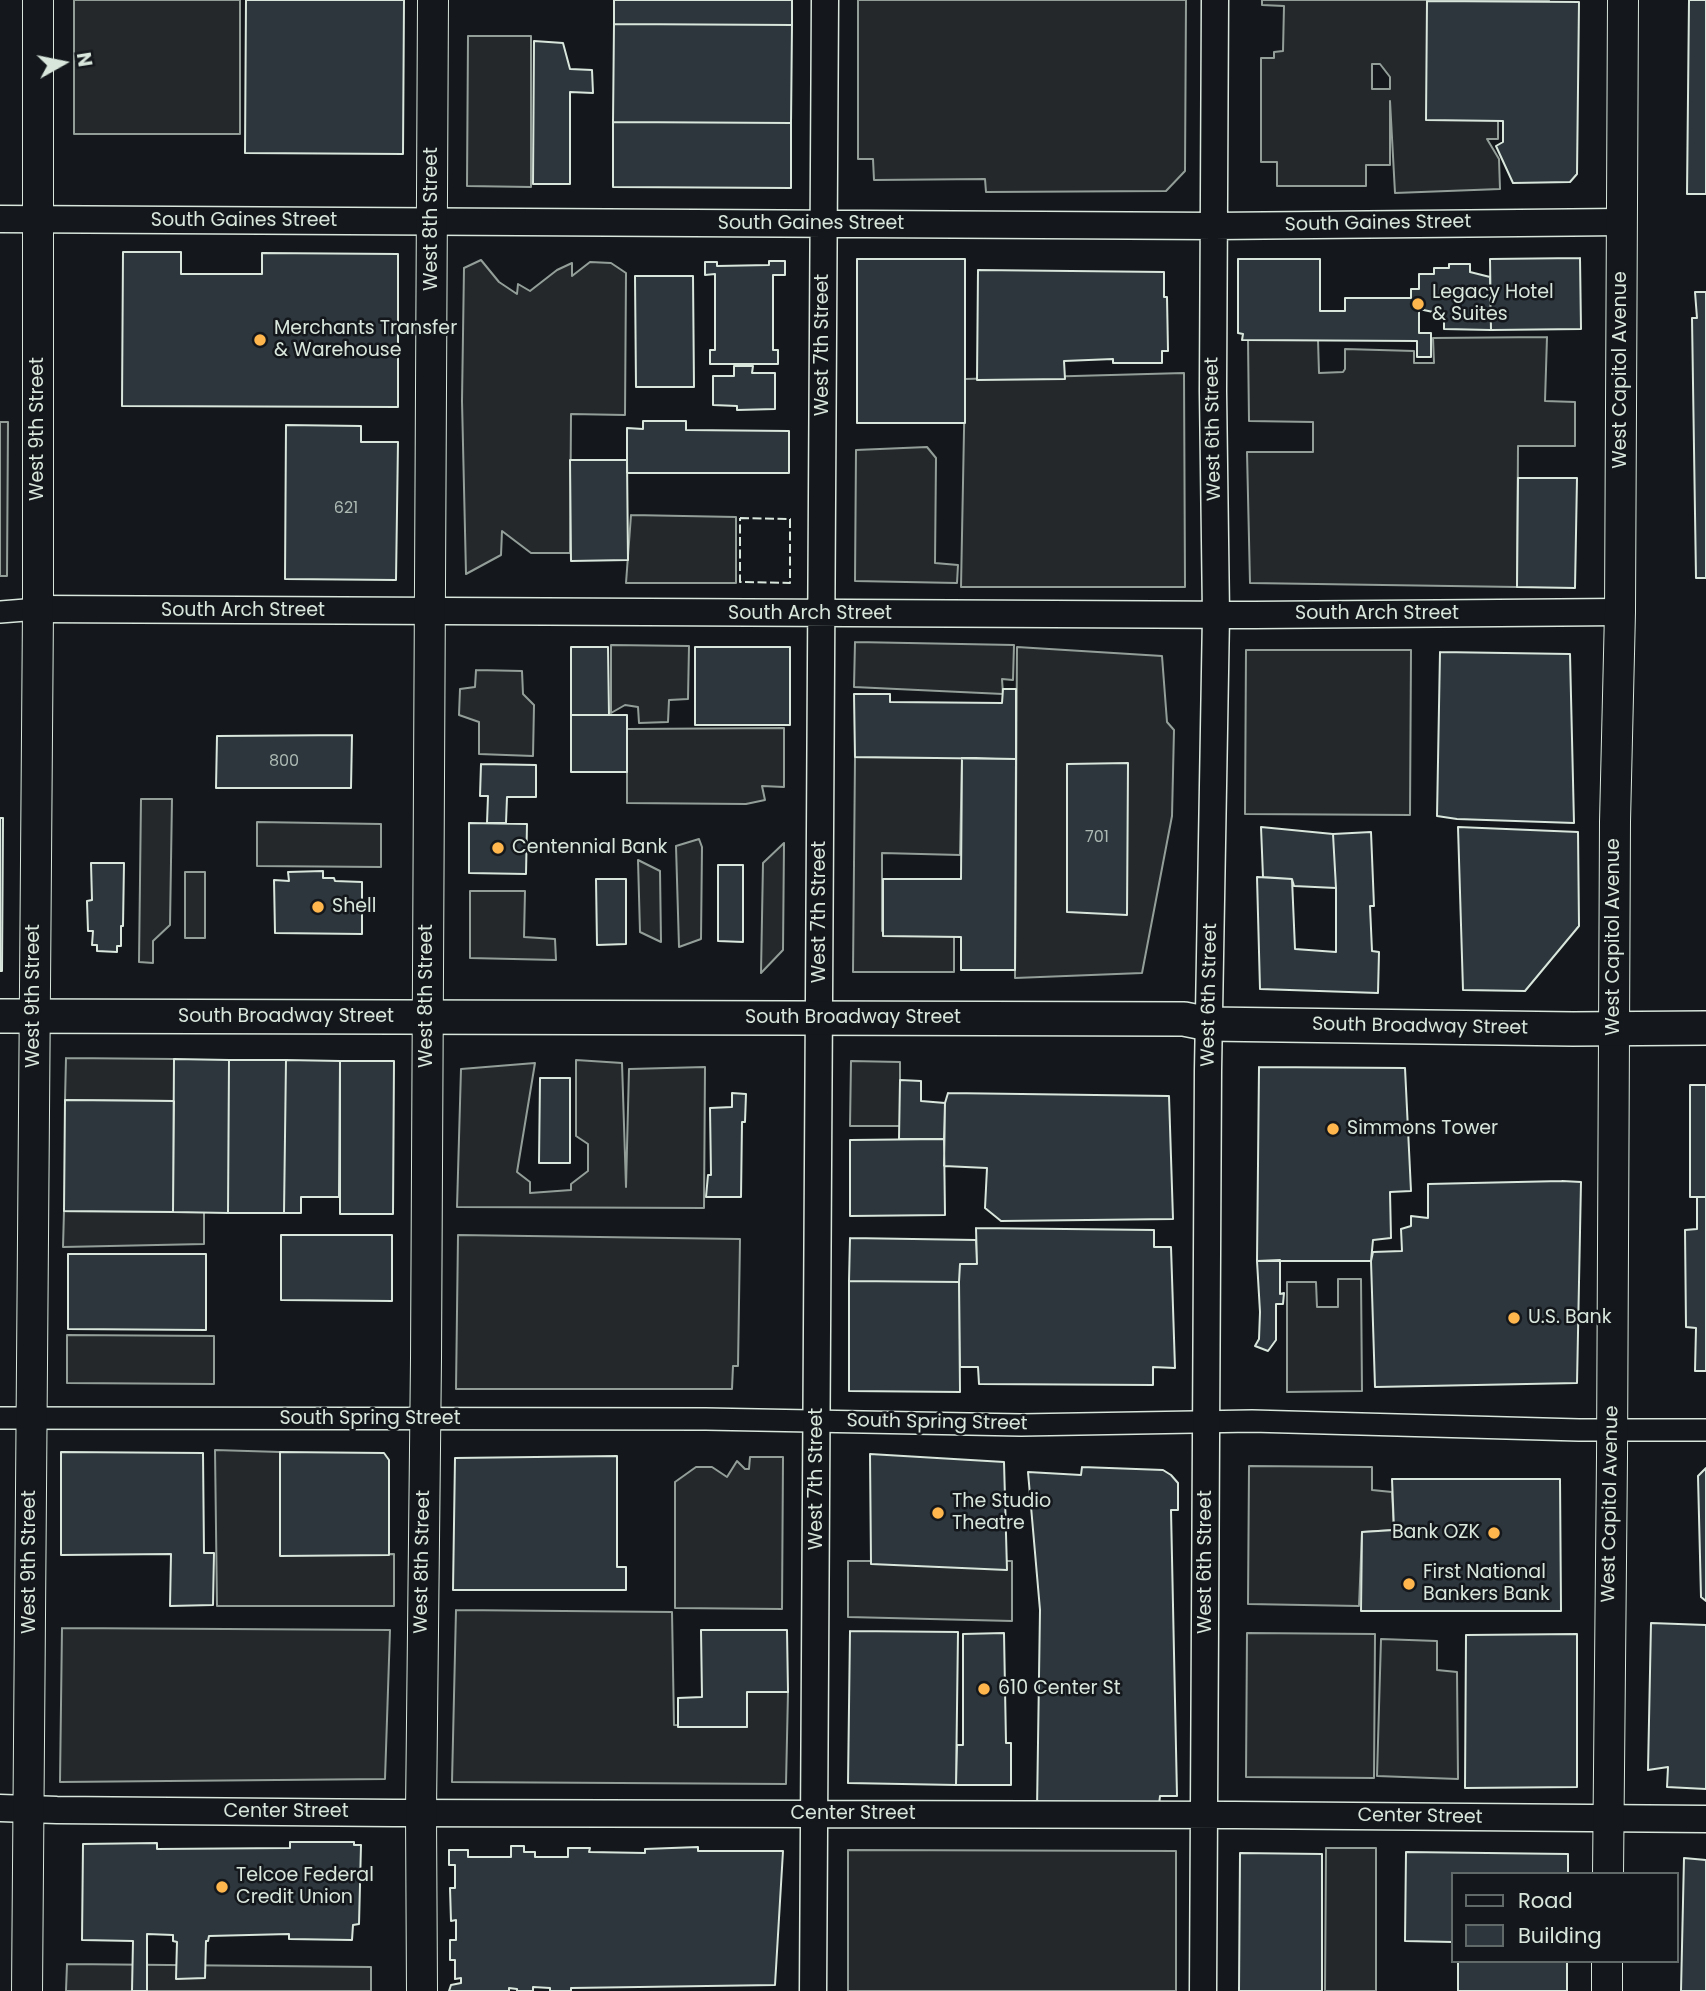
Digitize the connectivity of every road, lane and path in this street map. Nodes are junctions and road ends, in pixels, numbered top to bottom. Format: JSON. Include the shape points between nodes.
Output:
{"nodes":[{"id":1,"x":38,"y":0,"type":"edge"},
{"id":2,"x":433,"y":0,"type":"edge"},
{"id":3,"x":825,"y":0,"type":"edge"},
{"id":4,"x":1215,"y":0,"type":"edge"},
{"id":5,"x":1623,"y":0,"type":"edge"},
{"id":6,"x":0,"y":219,"type":"edge"},
{"id":7,"x":37,"y":220,"type":"junction"},
{"id":8,"x":432,"y":222,"type":"junction"},
{"id":9,"x":1622,"y":222,"type":"junction"},
{"id":10,"x":823,"y":224,"type":"junction"},
{"id":11,"x":1214,"y":226,"type":"junction"},
{"id":12,"x":38,"y":609,"type":"junction"},
{"id":13,"x":0,"y":612,"type":"edge"},
{"id":14,"x":429,"y":612,"type":"junction"},
{"id":15,"x":1620,"y":612,"type":"junction"},
{"id":16,"x":822,"y":614,"type":"junction"},
{"id":17,"x":1216,"y":615,"type":"junction"},
{"id":18,"x":0,"y":1016,"type":"edge"},
{"id":19,"x":34,"y":1017,"type":"junction"},
{"id":20,"x":428,"y":1017,"type":"junction"},
{"id":21,"x":819,"y":1018,"type":"junction"},
{"id":22,"x":1209,"y":1024,"type":"junction"},
{"id":23,"x":1706,"y":1028,"type":"edge"},
{"id":24,"x":1614,"y":1029,"type":"junction"},
{"id":25,"x":0,"y":1418,"type":"edge"},
{"id":26,"x":31,"y":1418,"type":"junction"},
{"id":27,"x":425,"y":1419,"type":"junction"},
{"id":28,"x":817,"y":1420,"type":"junction"},
{"id":29,"x":1207,"y":1423,"type":"junction"},
{"id":30,"x":1612,"y":1430,"type":"junction"},
{"id":31,"x":1706,"y":1430,"type":"edge"},
{"id":32,"x":14,"y":1808,"type":"edge"},
{"id":33,"x":421,"y":1812,"type":"junction"},
{"id":34,"x":815,"y":1813,"type":"junction"},
{"id":35,"x":1205,"y":1815,"type":"junction"},
{"id":36,"x":1608,"y":1819,"type":"junction"},
{"id":37,"x":1706,"y":1819,"type":"edge"},
{"id":38,"x":1608,"y":1872,"type":"edge"},
{"id":39,"x":1607,"y":1963,"type":"edge"},
{"id":40,"x":27,"y":1991,"type":"edge"},
{"id":41,"x":422,"y":1991,"type":"edge"},
{"id":42,"x":813,"y":1991,"type":"edge"},
{"id":43,"x":1203,"y":1991,"type":"edge"},
{"id":44,"x":1607,"y":1991,"type":"edge"}],
"edges":[{"from":1,"to":7,"type":"main road","name":"West 9th Street"},
{"from":2,"to":8,"type":"main road","name":"West 8th Street"},
{"from":3,"to":10,"type":"street","name":"West 7th Street"},
{"from":4,"to":11,"type":"street","name":"West 6th Street"},
{"from":5,"to":9,"type":"main road","name":"West Capitol Avenue"},
{"from":6,"to":7,"type":"street","name":"South Gaines Street"},
{"from":7,"to":8,"type":"street","name":"South Gaines Street"},
{"from":7,"to":12,"type":"main road","name":"West 9th Street"},
{"from":8,"to":10,"type":"street","name":"South Gaines Street"},
{"from":8,"to":14,"type":"main road","name":"West 8th Street"},
{"from":9,"to":11,"type":"street","name":"South Gaines Street"},
{"from":9,"to":15,"type":"main road","name":"West Capitol Avenue"},
{"from":10,"to":11,"type":"street","name":"South Gaines Street"},
{"from":10,"to":16,"type":"street","name":"West 7th Street"},
{"from":11,"to":17,"type":"street","name":"West 6th Street"},
{"from":12,"to":13,"type":"street","name":"South Arch Street"},
{"from":12,"to":14,"type":"street","name":"South Arch Street"},
{"from":12,"to":19,"type":"main road","name":"West 9th Street"},
{"from":14,"to":16,"type":"street","name":"South Arch Street"},
{"from":14,"to":20,"type":"main road","name":"West 8th Street"},
{"from":15,"to":17,"type":"street","name":"South Arch Street"},
{"from":15,"to":24,"type":"main road","name":"West Capitol Avenue"},
{"from":16,"to":17,"type":"street","name":"South Arch Street"},
{"from":16,"to":21,"type":"street","name":"West 7th Street"},
{"from":17,"to":22,"type":"street","name":"West 6th Street"},
{"from":18,"to":19,"type":"main road","name":"South Broadway Street"},
{"from":19,"to":20,"type":"main road","name":"South Broadway Street"},
{"from":19,"to":26,"type":"main road","name":"West 9th Street"},
{"from":20,"to":21,"type":"main road","name":"South Broadway Street"},
{"from":20,"to":27,"type":"main road","name":"West 8th Street"},
{"from":21,"to":22,"type":"main road","name":"South Broadway Street","via":[[1184,1019]]},
{"from":21,"to":28,"type":"street","name":"West 7th Street"},
{"from":22,"to":24,"type":"main road","name":"South Broadway Street"},
{"from":22,"to":29,"type":"street","name":"West 6th Street"},
{"from":23,"to":24,"type":"main road","name":"South Broadway Street"},
{"from":24,"to":30,"type":"main road","name":"West Capitol Avenue"},
{"from":25,"to":26,"type":"street","name":"South Spring Street"},
{"from":26,"to":27,"type":"street","name":"South Spring Street"},
{"from":26,"to":32,"type":"main road","name":"West 9th Street"},
{"from":27,"to":28,"type":"street","name":"South Spring Street"},
{"from":27,"to":33,"type":"main road","name":"West 8th Street"},
{"from":28,"to":29,"type":"street","name":"South Spring Street"},
{"from":28,"to":34,"type":"street","name":"West 7th Street"},
{"from":29,"to":30,"type":"street","name":"South Spring Street"},
{"from":29,"to":35,"type":"street","name":"West 6th Street"},
{"from":30,"to":31,"type":"street","name":"South Spring Street"},
{"from":30,"to":36,"type":"main road","name":"West Capitol Avenue"},
{"from":32,"to":33,"type":"street","name":"Center Street"},
{"from":32,"to":40,"type":"main road","name":"West 9th Street"},
{"from":33,"to":34,"type":"street","name":"Center Street"},
{"from":33,"to":41,"type":"main road","name":"West 8th Street"},
{"from":34,"to":35,"type":"street","name":"Center Street"},
{"from":34,"to":42,"type":"street","name":"West 7th Street"},
{"from":35,"to":36,"type":"street","name":"Center Street"},
{"from":35,"to":43,"type":"street","name":"West 6th Street"},
{"from":36,"to":37,"type":"street","name":"Center Street"},
{"from":36,"to":38,"type":"main road","name":"West Capitol Avenue"},
{"from":39,"to":44,"type":"main road"}]}
